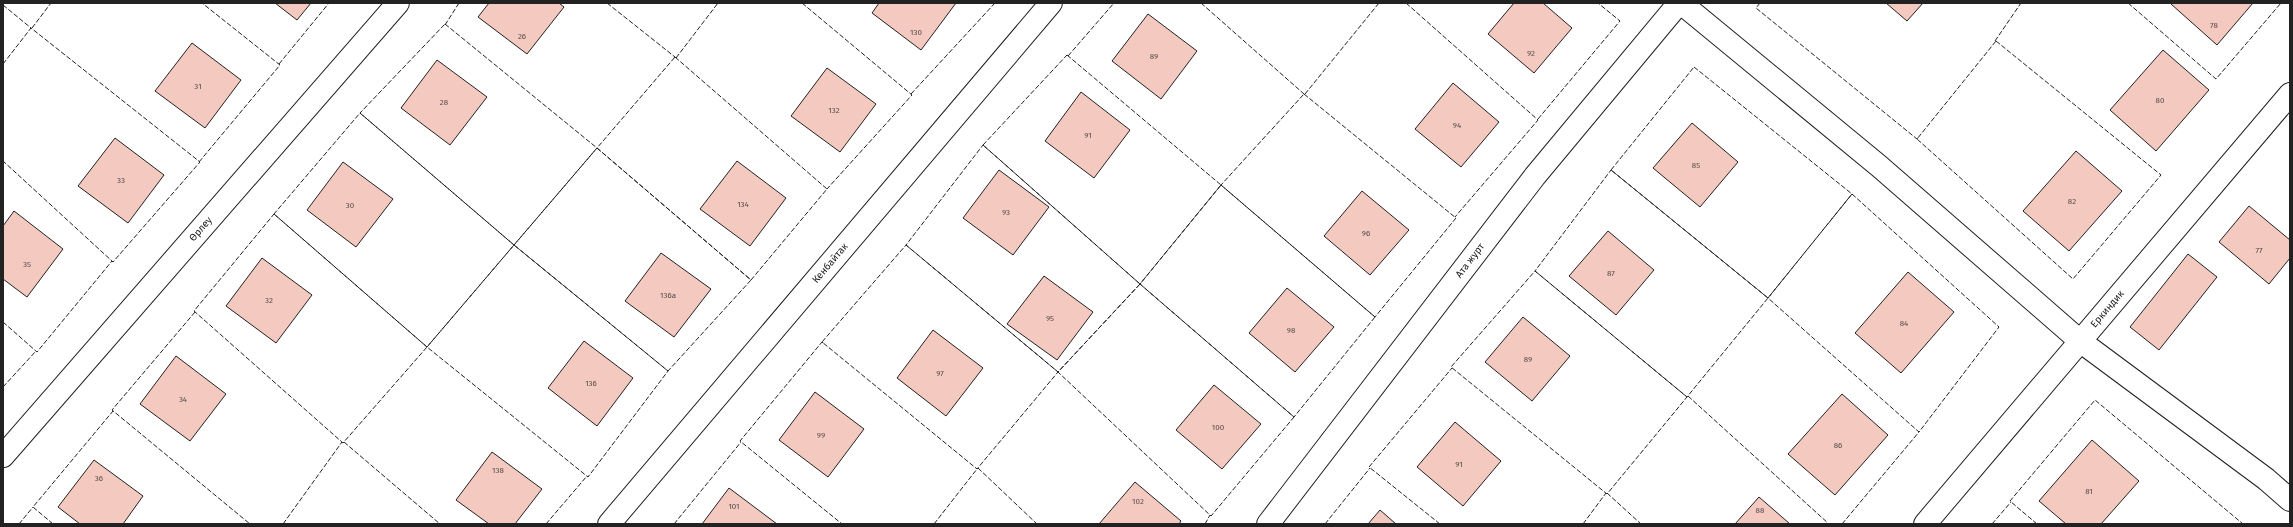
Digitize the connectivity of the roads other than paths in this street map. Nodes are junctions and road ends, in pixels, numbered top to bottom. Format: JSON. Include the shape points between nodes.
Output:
{"nodes":[{"id":1,"x":398,"y":3,"type":"edge"},
{"id":2,"x":1051,"y":3,"type":"edge"},
{"id":3,"x":1680,"y":3,"type":"edge"},
{"id":4,"x":2290,"y":94,"type":"edge"},
{"id":5,"x":2080,"y":341,"type":"junction"},
{"id":6,"x":3,"y":456,"type":"edge"},
{"id":7,"x":2290,"y":500,"type":"edge"},
{"id":8,"x":609,"y":524,"type":"edge"},
{"id":9,"x":1268,"y":524,"type":"edge"},
{"id":10,"x":1925,"y":524,"type":"edge"}],
"edges":[{"from":1,"to":6,"type":"street","name":"Өрлеу"},
{"from":2,"to":8,"type":"street","name":"Кенбайтак"},
{"from":3,"to":5,"type":"street","via":[[1879,166]]},
{"from":3,"to":9,"type":"street","name":"Ата журт","via":[[1535,176]]},
{"from":4,"to":5,"type":"street","name":"Еркиндик"},
{"from":5,"to":7,"type":"street","via":[[2266,479]]},
{"from":5,"to":10,"type":"street","name":"Еркиндик"}]}
